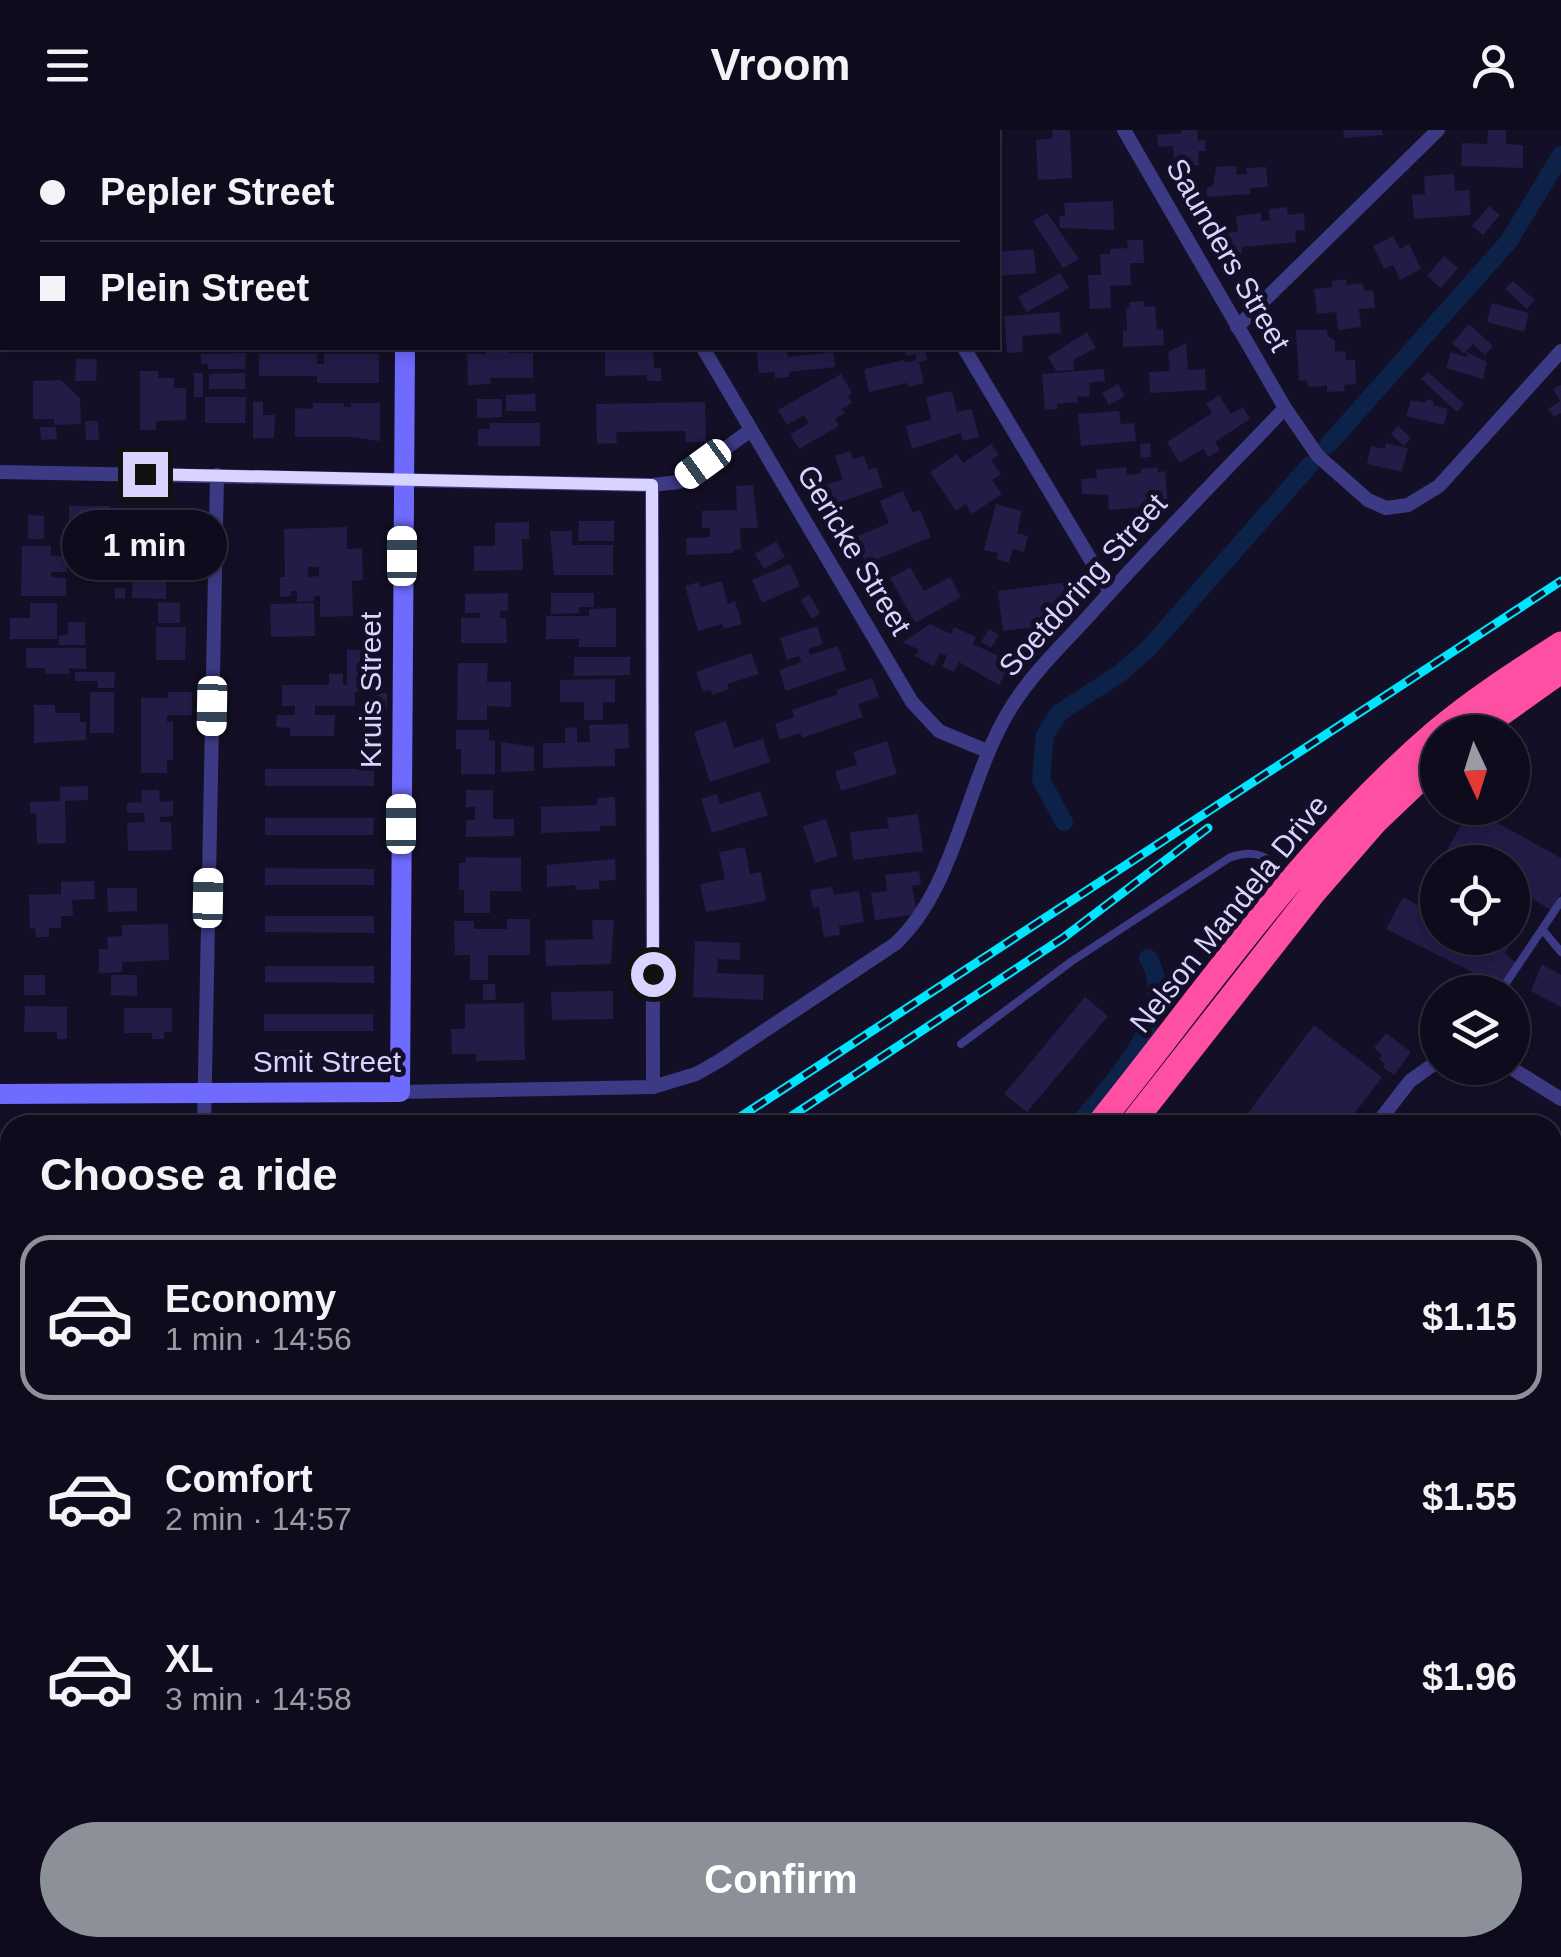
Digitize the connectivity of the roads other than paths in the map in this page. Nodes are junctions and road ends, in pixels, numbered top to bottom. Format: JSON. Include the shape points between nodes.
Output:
{"nodes":[{"id":1,"x":1124,"y":130,"type":"edge"},
{"id":2,"x":1438,"y":130,"type":"edge"},
{"id":3,"x":1236,"y":327,"type":"junction"},
{"id":4,"x":405,"y":350,"type":"edge"},
{"id":5,"x":704,"y":350,"type":"edge"},
{"id":6,"x":965,"y":350,"type":"edge"},
{"id":7,"x":1561,"y":351,"type":"edge"},
{"id":8,"x":1285,"y":408,"type":"junction"},
{"id":9,"x":751,"y":430,"type":"junction"},
{"id":10,"x":0,"y":472,"type":"edge"},
{"id":11,"x":217,"y":475,"type":"junction"},
{"id":12,"x":402,"y":480,"type":"junction"},
{"id":13,"x":652,"y":485,"type":"junction"},
{"id":14,"x":1110,"y":592,"type":"junction"},
{"id":15,"x":1561,"y":644,"type":"edge"},
{"id":16,"x":1559,"y":673,"type":"edge"},
{"id":17,"x":1498,"y":715,"type":"edge"},
{"id":18,"x":987,"y":751,"type":"junction"},
{"id":19,"x":1420,"y":779,"type":"edge"},
{"id":20,"x":1292,"y":881,"type":"junction"},
{"id":21,"x":1561,"y":901,"type":"edge"},
{"id":22,"x":1542,"y":930,"type":"junction"},
{"id":23,"x":1561,"y":952,"type":"edge"},
{"id":24,"x":1512,"y":975,"type":"edge"},
{"id":25,"x":961,"y":1044,"type":"dead end"},
{"id":26,"x":1420,"y":1074,"type":"edge"},
{"id":27,"x":1530,"y":1080,"type":"edge"},
{"id":28,"x":653,"y":1087,"type":"junction"},
{"id":29,"x":204,"y":1091,"type":"junction"},
{"id":30,"x":400,"y":1092,"type":"junction"},
{"id":31,"x":0,"y":1094,"type":"edge"},
{"id":32,"x":1561,"y":1099,"type":"edge"},
{"id":33,"x":204,"y":1115,"type":"edge"},
{"id":34,"x":1106,"y":1115,"type":"edge"},
{"id":35,"x":1138,"y":1115,"type":"edge"},
{"id":36,"x":1384,"y":1115,"type":"edge"}],
"edges":[{"from":1,"to":3,"type":"street","name":"Saunders Street"},
{"from":2,"to":3,"type":"street"},
{"from":3,"to":8,"type":"street","name":"Saunders Street"},
{"from":4,"to":12,"type":"street","name":"Kruis Street"},
{"from":5,"to":9,"type":"street","name":"Gericke Street"},
{"from":6,"to":14,"type":"street"},
{"from":7,"to":8,"type":"street","name":"Saunders Street","via":[[1439,486],[1408,505],[1386,508],[1368,500],[1318,456]]},
{"from":8,"to":14,"type":"street","name":"Soetdoring Street"},
{"from":9,"to":13,"type":"street","via":[[679,482]]},
{"from":9,"to":18,"type":"street","name":"Gericke Street","via":[[912,702],[939,730]]},
{"from":10,"to":11,"type":"street"},
{"from":11,"to":12,"type":"street"},
{"from":11,"to":29,"type":"street"},
{"from":12,"to":13,"type":"street"},
{"from":12,"to":30,"type":"street","name":"Kruis Street"},
{"from":13,"to":28,"type":"street"},
{"from":14,"to":18,"type":"street","name":"Soetdoring Street","via":[[1026,685]]},
{"from":15,"to":20,"type":"highway","name":"Nelson Mandela Drive","via":[[1440,729]]},
{"from":16,"to":17,"type":"highway"},
{"from":18,"to":28,"type":"street","name":"Soetdoring Street","via":[[931,900],[914,927],[719,1061]]},
{"from":19,"to":35,"type":"highway","name":"Nelson Mandela Drive","via":[[1314,892]]},
{"from":20,"to":25,"type":"lane","via":[[1260,854],[1230,858],[1072,961]]},
{"from":20,"to":34,"type":"highway","name":"Nelson Mandela Drive"},
{"from":21,"to":22,"type":"lane"},
{"from":22,"to":23,"type":"lane"},
{"from":22,"to":24,"type":"lane"},
{"from":26,"to":36,"type":"street"},
{"from":27,"to":32,"type":"street"},
{"from":28,"to":30,"type":"street","name":"Smit Street"},
{"from":29,"to":30,"type":"street","name":"Smit Street"},
{"from":29,"to":31,"type":"street","name":"Smit Street"},
{"from":29,"to":33,"type":"street"}]}
